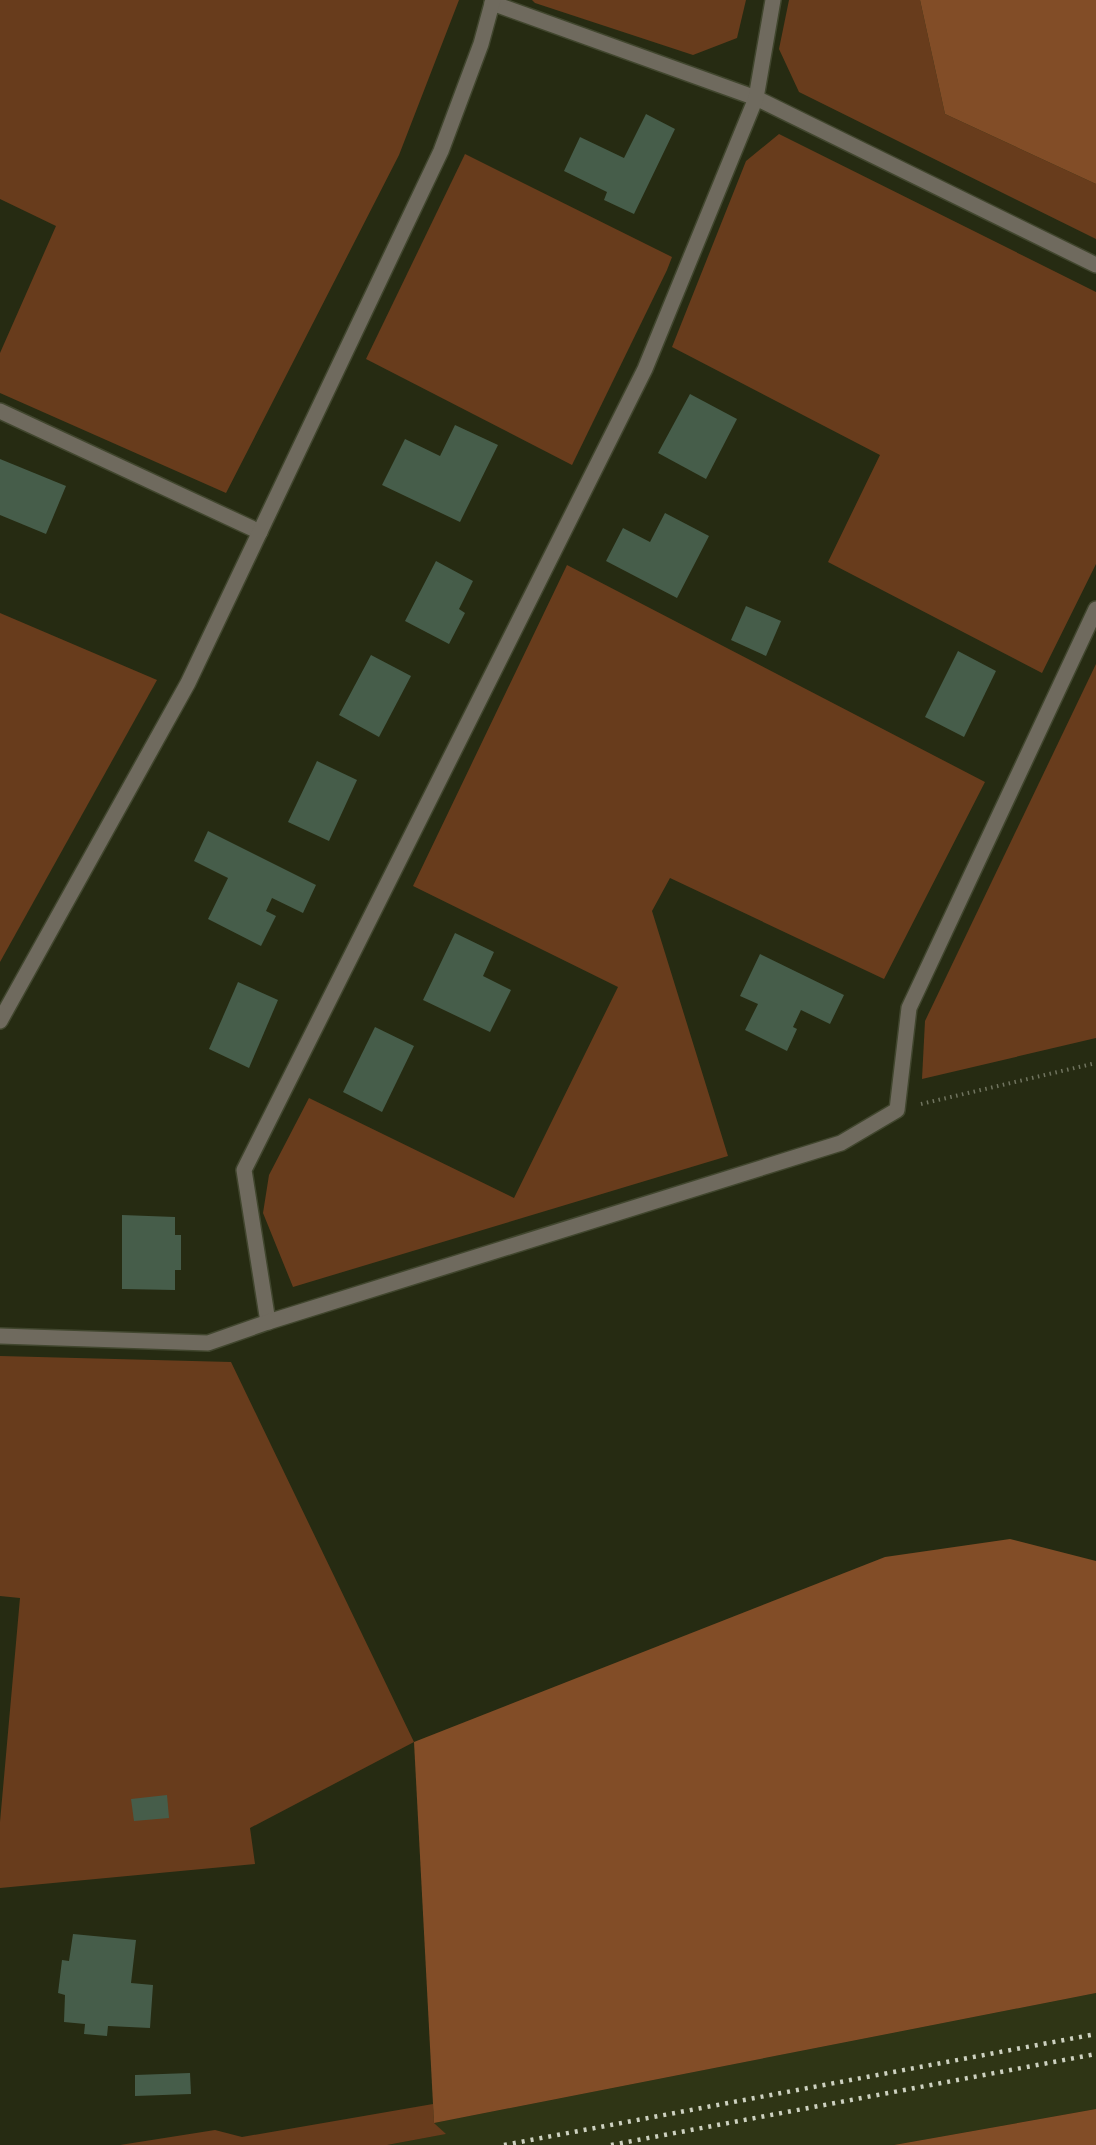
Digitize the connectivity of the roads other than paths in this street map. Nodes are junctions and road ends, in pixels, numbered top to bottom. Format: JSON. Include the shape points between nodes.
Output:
{"nodes":[{"id":1,"x":773,"y":0,"type":"edge"},
{"id":2,"x":493,"y":2,"type":"edge"},
{"id":3,"x":756,"y":98,"type":"junction"},
{"id":4,"x":1096,"y":265,"type":"edge"},
{"id":5,"x":0,"y":411,"type":"edge"},
{"id":6,"x":260,"y":532,"type":"junction"},
{"id":7,"x":1096,"y":609,"type":"edge"},
{"id":8,"x":0,"y":1021,"type":"edge"},
{"id":9,"x":268,"y":1322,"type":"junction"},
{"id":10,"x":0,"y":1336,"type":"edge"}],
"edges":[{"from":1,"to":3,"type":"street"},
{"from":2,"to":3,"type":"street"},
{"from":2,"to":6,"type":"street","via":[[441,152]]},
{"from":3,"to":4,"type":"street"},
{"from":3,"to":9,"type":"street","via":[[645,369],[244,1170]]},
{"from":5,"to":6,"type":"street"},
{"from":6,"to":8,"type":"street","via":[[188,683]]},
{"from":7,"to":9,"type":"street","via":[[909,1008],[897,1110],[841,1143]]},
{"from":9,"to":10,"type":"street","via":[[208,1343]]}]}
